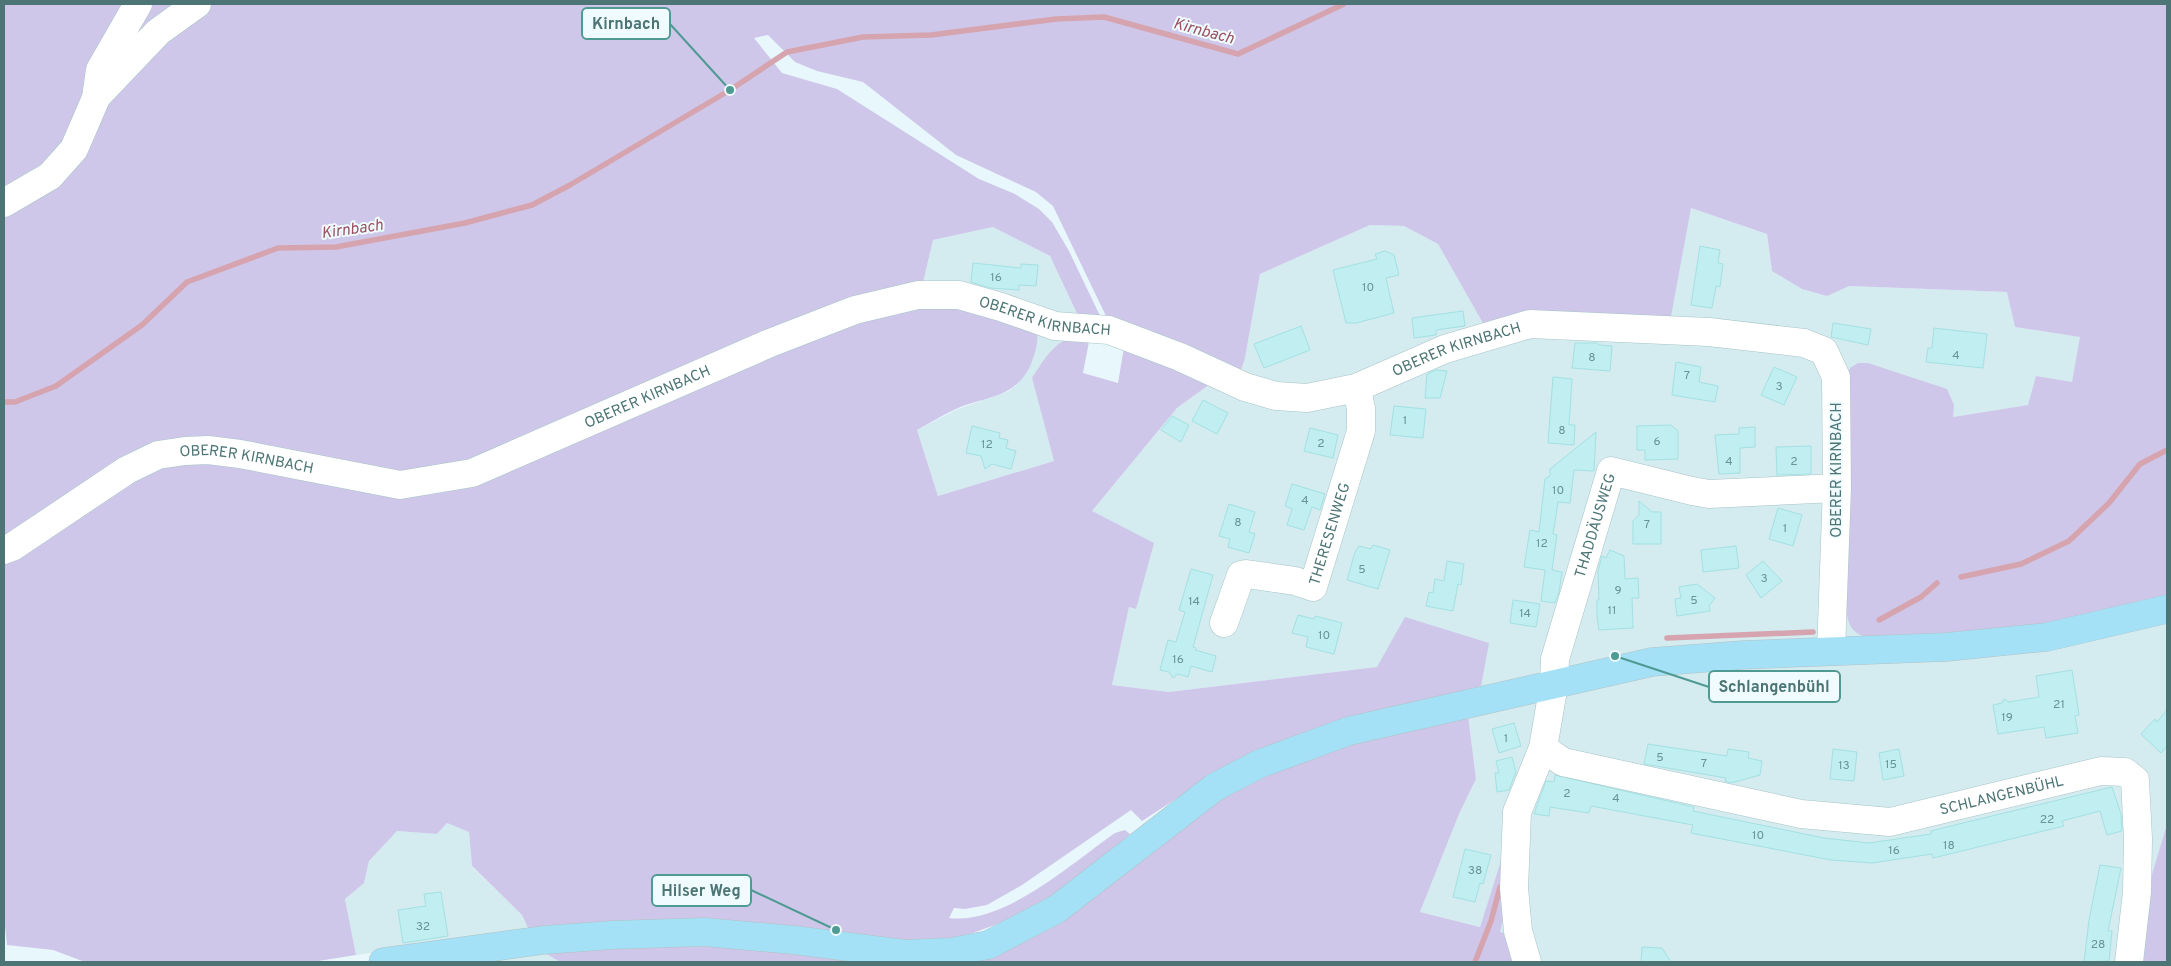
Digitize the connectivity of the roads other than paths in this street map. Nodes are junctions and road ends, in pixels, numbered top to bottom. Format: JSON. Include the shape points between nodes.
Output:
{"nodes":[{"id":1,"x":138,"y":4,"type":"edge"},
{"id":2,"x":197,"y":4,"type":"edge"},
{"id":3,"x":96,"y":98,"type":"junction"},
{"id":4,"x":4,"y":203,"type":"edge"},
{"id":5,"x":1356,"y":388,"type":"junction"},
{"id":6,"x":1837,"y":488,"type":"junction"},
{"id":7,"x":4,"y":550,"type":"edge"},
{"id":8,"x":2167,"y":609,"type":"edge"},
{"id":9,"x":1224,"y":623,"type":"dead end"},
{"id":10,"x":1831,"y":651,"type":"junction"},
{"id":11,"x":1554,"y":684,"type":"junction"},
{"id":12,"x":1543,"y":748,"type":"junction"},
{"id":13,"x":383,"y":962,"type":"edge"},
{"id":14,"x":1526,"y":962,"type":"edge"},
{"id":15,"x":2129,"y":962,"type":"edge"}],
"edges":[{"from":1,"to":3,"type":"street","via":[[100,70]]},
{"from":2,"to":3,"type":"street","via":[[158,32]]},
{"from":3,"to":4,"type":"street","via":[[68,156],[50,176]]},
{"from":5,"to":6,"type":"street","name":"OBERER KIRNBACH","via":[[1445,349],[1530,324],[1708,332],[1804,343],[1824,351],[1836,376]]},
{"from":5,"to":7,"type":"street","name":"OBERER KIRNBACH","via":[[1307,398],[1276,396],[1244,387],[1180,357],[1109,330],[1055,326],[959,296],[918,295],[856,310],[770,343],[472,472],[400,485],[208,450],[158,455],[127,470]]},
{"from":5,"to":9,"type":"street","name":"THERESENWEG","via":[[1361,408],[1361,431],[1313,587],[1241,575]]},
{"from":6,"to":10,"type":"street","name":"OBERER KIRNBACH"},
{"from":6,"to":11,"type":"street","name":"THADDÄUSWEG","via":[[1709,494],[1612,471],[1555,659]]},
{"from":8,"to":10,"type":"main road","via":[[2047,636],[1947,648]]},
{"from":10,"to":11,"type":"main road","via":[[1652,662]]},
{"from":11,"to":12,"type":"street"},
{"from":11,"to":13,"type":"main road","via":[[1349,731],[1259,764],[1215,787],[1057,910],[988,945],[951,952],[905,954],[704,932],[544,940]]},
{"from":12,"to":14,"type":"street","via":[[1517,812],[1514,888],[1518,931]]},
{"from":12,"to":15,"type":"street","name":"SCHLANGENBÜHL","via":[[1563,762],[1801,814],[1890,822],[2101,771],[2125,772],[2135,780],[2138,839],[2137,892]]}]}
